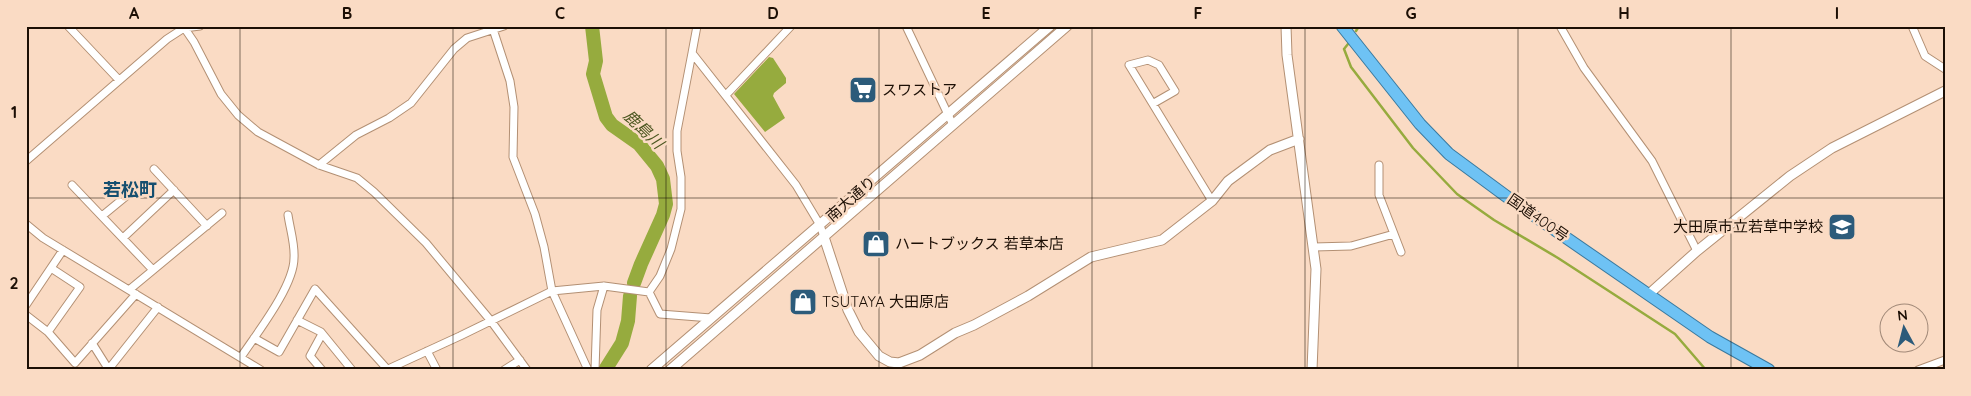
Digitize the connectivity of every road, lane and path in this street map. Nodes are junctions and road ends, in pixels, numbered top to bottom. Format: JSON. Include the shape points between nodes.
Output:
{"nodes":[{"id":1,"x":68,"y":26,"type":"edge"},
{"id":2,"x":200,"y":26,"type":"edge"},
{"id":3,"x":504,"y":26,"type":"edge"},
{"id":4,"x":697,"y":26,"type":"edge"},
{"id":5,"x":791,"y":26,"type":"edge"},
{"id":6,"x":906,"y":26,"type":"edge"},
{"id":7,"x":1050,"y":26,"type":"edge"},
{"id":8,"x":1067,"y":26,"type":"edge"},
{"id":9,"x":1286,"y":26,"type":"edge"},
{"id":10,"x":1342,"y":26,"type":"edge"},
{"id":11,"x":1560,"y":26,"type":"edge"},
{"id":12,"x":1912,"y":26,"type":"edge"},
{"id":13,"x":184,"y":27,"type":"edge"},
{"id":14,"x":493,"y":28,"type":"edge"},
{"id":15,"x":692,"y":53,"type":"junction"},
{"id":16,"x":1945,"y":69,"type":"edge"},
{"id":17,"x":119,"y":80,"type":"junction"},
{"id":18,"x":1945,"y":92,"type":"edge"},
{"id":19,"x":726,"y":95,"type":"junction"},
{"id":20,"x":1154,"y":104,"type":"junction"},
{"id":21,"x":947,"y":115,"type":"junction"},
{"id":22,"x":953,"y":125,"type":"junction"},
{"id":23,"x":1299,"y":139,"type":"junction"},
{"id":24,"x":26,"y":161,"type":"edge"},
{"id":25,"x":319,"y":165,"type":"junction"},
{"id":26,"x":1379,"y":165,"type":"dead end"},
{"id":27,"x":154,"y":169,"type":"dead end"},
{"id":28,"x":72,"y":185,"type":"dead end"},
{"id":29,"x":174,"y":190,"type":"junction"},
{"id":30,"x":130,"y":193,"type":"dead end"},
{"id":31,"x":1212,"y":201,"type":"junction"},
{"id":32,"x":222,"y":213,"type":"dead end"},
{"id":33,"x":288,"y":215,"type":"dead end"},
{"id":34,"x":102,"y":216,"type":"junction"},
{"id":35,"x":26,"y":224,"type":"edge"},
{"id":36,"x":820,"y":225,"type":"junction"},
{"id":37,"x":207,"y":226,"type":"junction"},
{"id":38,"x":1394,"y":234,"type":"junction"},
{"id":39,"x":824,"y":237,"type":"junction"},
{"id":40,"x":122,"y":238,"type":"junction"},
{"id":41,"x":1314,"y":247,"type":"junction"},
{"id":42,"x":62,"y":250,"type":"junction"},
{"id":43,"x":1697,"y":251,"type":"junction"},
{"id":44,"x":1401,"y":252,"type":"dead end"},
{"id":45,"x":51,"y":268,"type":"junction"},
{"id":46,"x":153,"y":270,"type":"junction"},
{"id":47,"x":604,"y":286,"type":"junction"},
{"id":48,"x":552,"y":291,"type":"junction"},
{"id":49,"x":133,"y":292,"type":"junction"},
{"id":50,"x":649,"y":292,"type":"junction"},
{"id":51,"x":1649,"y":294,"type":"junction"},
{"id":52,"x":26,"y":305,"type":"edge"},
{"id":53,"x":158,"y":307,"type":"junction"},
{"id":54,"x":26,"y":315,"type":"edge"},
{"id":55,"x":711,"y":318,"type":"junction"},
{"id":56,"x":297,"y":320,"type":"junction"},
{"id":57,"x":491,"y":320,"type":"junction"},
{"id":58,"x":48,"y":332,"type":"junction"},
{"id":59,"x":322,"y":334,"type":"junction"},
{"id":60,"x":254,"y":338,"type":"junction"},
{"id":61,"x":92,"y":343,"type":"junction"},
{"id":62,"x":427,"y":351,"type":"junction"},
{"id":63,"x":241,"y":357,"type":"junction"},
{"id":64,"x":520,"y":360,"type":"junction"},
{"id":65,"x":1945,"y":360,"type":"edge"},
{"id":66,"x":900,"y":366,"type":"edge"},
{"id":67,"x":109,"y":370,"type":"edge"},
{"id":68,"x":262,"y":370,"type":"edge"},
{"id":69,"x":322,"y":370,"type":"edge"},
{"id":70,"x":352,"y":370,"type":"edge"},
{"id":71,"x":387,"y":370,"type":"edge"},
{"id":72,"x":437,"y":370,"type":"edge"},
{"id":73,"x":504,"y":370,"type":"edge"},
{"id":74,"x":527,"y":370,"type":"edge"},
{"id":75,"x":588,"y":370,"type":"edge"},
{"id":76,"x":595,"y":370,"type":"edge"},
{"id":77,"x":651,"y":370,"type":"edge"},
{"id":78,"x":670,"y":370,"type":"edge"},
{"id":79,"x":1312,"y":370,"type":"edge"},
{"id":80,"x":1769,"y":370,"type":"edge"},
{"id":81,"x":1918,"y":370,"type":"edge"}],
"edges":[{"from":1,"to":17,"type":"street"},
{"from":2,"to":13,"type":"street"},
{"from":3,"to":14,"type":"street"},
{"from":4,"to":15,"type":"street"},
{"from":5,"to":19,"type":"street"},
{"from":6,"to":21,"type":"street"},
{"from":7,"to":21,"type":"street","name":"南大通り"},
{"from":8,"to":22,"type":"street","name":"南大通り"},
{"from":9,"to":23,"type":"street"},
{"from":10,"to":51,"type":"highway","name":"国道400号","via":[[1420,124],[1449,154]]},
{"from":11,"to":43,"type":"street","via":[[1584,68],[1652,161]]},
{"from":12,"to":16,"type":"street","via":[[1925,56]]},
{"from":13,"to":17,"type":"street"},
{"from":13,"to":25,"type":"street","via":[[221,94],[238,115],[258,132]]},
{"from":14,"to":25,"type":"street","via":[[467,38],[454,49],[411,103],[356,135]]},
{"from":14,"to":48,"type":"street","via":[[510,81],[514,107],[513,157],[537,222]]},
{"from":15,"to":19,"type":"street"},
{"from":15,"to":50,"type":"street","via":[[677,131],[681,209],[672,249]]},
{"from":17,"to":24,"type":"street"},
{"from":18,"to":43,"type":"street","via":[[1832,148],[1790,176]]},
{"from":19,"to":36,"type":"street","via":[[796,185]]},
{"from":20,"to":20,"type":"street","via":[[1149,96],[1130,65],[1148,60],[1158,65],[1175,90]]},
{"from":20,"to":31,"type":"street"},
{"from":21,"to":22,"type":"street"},
{"from":21,"to":36,"type":"street","name":"南大通り"},
{"from":22,"to":39,"type":"street","name":"南大通り"},
{"from":23,"to":31,"type":"street","via":[[1270,150],[1228,181]]},
{"from":23,"to":41,"type":"street"},
{"from":25,"to":57,"type":"street","via":[[357,178],[374,192],[426,243]]},
{"from":26,"to":38,"type":"street","via":[[1379,195]]},
{"from":27,"to":29,"type":"street"},
{"from":28,"to":34,"type":"street"},
{"from":29,"to":37,"type":"street"},
{"from":29,"to":40,"type":"street"},
{"from":30,"to":34,"type":"street"},
{"from":31,"to":66,"type":"street","via":[[1162,240],[1091,257],[1028,296],[955,333]]},
{"from":32,"to":37,"type":"street"},
{"from":33,"to":60,"type":"street","via":[[294,257],[292,272]]},
{"from":34,"to":40,"type":"street"},
{"from":35,"to":42,"type":"street"},
{"from":36,"to":39,"type":"street"},
{"from":36,"to":55,"type":"street","name":"南大通り"},
{"from":37,"to":46,"type":"street"},
{"from":38,"to":41,"type":"street","via":[[1351,246]]},
{"from":38,"to":44,"type":"street"},
{"from":39,"to":66,"type":"street","via":[[848,310],[859,332],[879,356]]},
{"from":39,"to":78,"type":"street","name":"南大通り"},
{"from":40,"to":46,"type":"street"},
{"from":41,"to":79,"type":"street","via":[[1316,289]]},
{"from":42,"to":45,"type":"street"},
{"from":42,"to":49,"type":"street"},
{"from":43,"to":51,"type":"street"},
{"from":45,"to":52,"type":"street"},
{"from":45,"to":58,"type":"street","via":[[80,287]]},
{"from":46,"to":49,"type":"street"},
{"from":47,"to":48,"type":"street"},
{"from":47,"to":50,"type":"street"},
{"from":47,"to":76,"type":"street","via":[[597,310]]},
{"from":48,"to":57,"type":"street"},
{"from":48,"to":75,"type":"street"},
{"from":49,"to":53,"type":"street"},
{"from":49,"to":61,"type":"street"},
{"from":50,"to":55,"type":"street","via":[[660,314]]},
{"from":51,"to":80,"type":"highway","name":"国道400号","via":[[1710,337]]},
{"from":53,"to":63,"type":"street"},
{"from":53,"to":67,"type":"street"},
{"from":54,"to":58,"type":"street"},
{"from":55,"to":77,"type":"street","name":"南大通り"},
{"from":56,"to":59,"type":"street"},
{"from":56,"to":60,"type":"street","via":[[279,352]]},
{"from":56,"to":71,"type":"street","via":[[315,289]]},
{"from":57,"to":62,"type":"street"},
{"from":57,"to":64,"type":"street"},
{"from":58,"to":61,"type":"street","via":[[74,363]]},
{"from":59,"to":69,"type":"street","via":[[310,356]]},
{"from":59,"to":70,"type":"street"},
{"from":60,"to":63,"type":"street"},
{"from":61,"to":67,"type":"street"},
{"from":62,"to":71,"type":"street"},
{"from":62,"to":72,"type":"street"},
{"from":63,"to":68,"type":"street"},
{"from":64,"to":73,"type":"street"},
{"from":64,"to":74,"type":"street"},
{"from":65,"to":81,"type":"street"}]}
